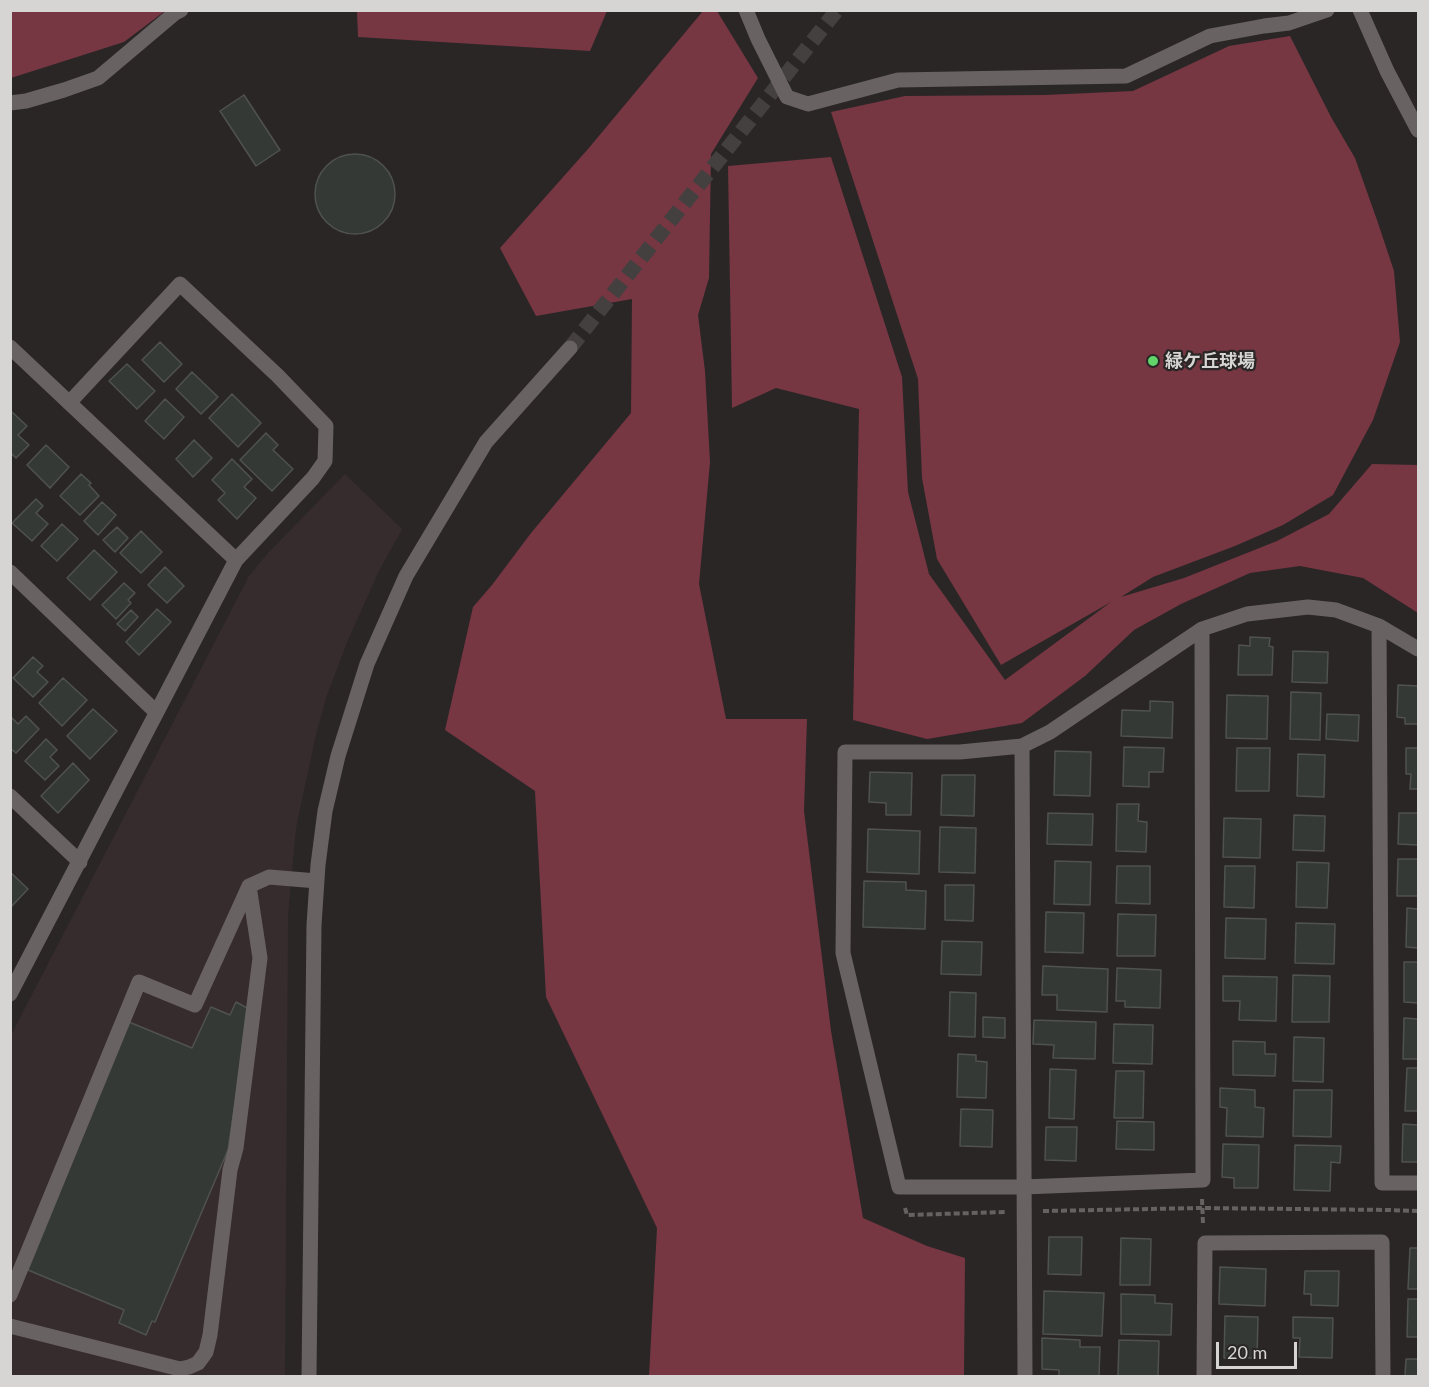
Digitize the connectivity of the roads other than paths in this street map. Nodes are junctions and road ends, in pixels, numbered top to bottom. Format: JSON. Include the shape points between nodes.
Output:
{"nodes":[{"id":1,"x":181,"y":10,"type":"edge"},
{"id":2,"x":746,"y":10,"type":"edge"},
{"id":3,"x":1327,"y":10,"type":"edge"},
{"id":4,"x":1360,"y":10,"type":"edge"},
{"id":5,"x":10,"y":103,"type":"edge"},
{"id":6,"x":1419,"y":130,"type":"edge"},
{"id":7,"x":10,"y":347,"type":"edge"},
{"id":8,"x":570,"y":348,"type":"tunnel mouth"},
{"id":9,"x":69,"y":403,"type":"junction"},
{"id":10,"x":236,"y":560,"type":"junction"},
{"id":11,"x":10,"y":572,"type":"edge"},
{"id":12,"x":1379,"y":626,"type":"junction"},
{"id":13,"x":1202,"y":629,"type":"junction"},
{"id":14,"x":1419,"y":649,"type":"edge"},
{"id":15,"x":156,"y":712,"type":"junction"},
{"id":16,"x":1022,"y":746,"type":"junction"},
{"id":17,"x":10,"y":796,"type":"edge"},
{"id":18,"x":80,"y":862,"type":"junction"},
{"id":19,"x":317,"y":881,"type":"junction"},
{"id":20,"x":249,"y":886,"type":"junction"},
{"id":21,"x":10,"y":994,"type":"edge"},
{"id":22,"x":1419,"y":1184,"type":"edge"},
{"id":23,"x":1023,"y":1187,"type":"junction"},
{"id":24,"x":10,"y":1295,"type":"edge"},
{"id":25,"x":10,"y":1326,"type":"edge"},
{"id":26,"x":309,"y":1377,"type":"edge"},
{"id":27,"x":1025,"y":1377,"type":"edge"},
{"id":28,"x":1204,"y":1377,"type":"edge"},
{"id":29,"x":1383,"y":1377,"type":"edge"}],
"edges":[{"from":1,"to":5,"type":"street","via":[[98,78]]},
{"from":2,"to":3,"type":"street","via":[[788,97],[808,104],[898,80],[1126,76],[1210,36],[1289,24]]},
{"from":4,"to":6,"type":"street"},
{"from":7,"to":9,"type":"street"},
{"from":8,"to":19,"type":"street","via":[[486,442],[406,576],[367,664],[338,756],[325,811]]},
{"from":9,"to":10,"type":"street"},
{"from":9,"to":10,"type":"street","via":[[180,284],[262,361],[326,426],[326,461]]},
{"from":10,"to":15,"type":"street"},
{"from":11,"to":15,"type":"street"},
{"from":12,"to":13,"type":"street","via":[[1336,610],[1308,607],[1247,614]]},
{"from":12,"to":14,"type":"street"},
{"from":12,"to":22,"type":"street","via":[[1382,1183]]},
{"from":13,"to":16,"type":"street","via":[[1050,732]]},
{"from":13,"to":23,"type":"street","via":[[1203,1180]]},
{"from":15,"to":18,"type":"street"},
{"from":16,"to":23,"type":"street"},
{"from":16,"to":23,"type":"street","via":[[960,752],[844,752],[843,952],[899,1187]]},
{"from":17,"to":18,"type":"street"},
{"from":18,"to":21,"type":"street"},
{"from":19,"to":20,"type":"street","via":[[269,877]]},
{"from":19,"to":26,"type":"street"},
{"from":20,"to":24,"type":"street","via":[[195,1005],[139,982]]},
{"from":20,"to":25,"type":"street","via":[[260,958],[206,1352],[198,1363],[180,1369]]},
{"from":23,"to":27,"type":"street"},
{"from":28,"to":29,"type":"street","via":[[1205,1242],[1382,1242]]}]}
